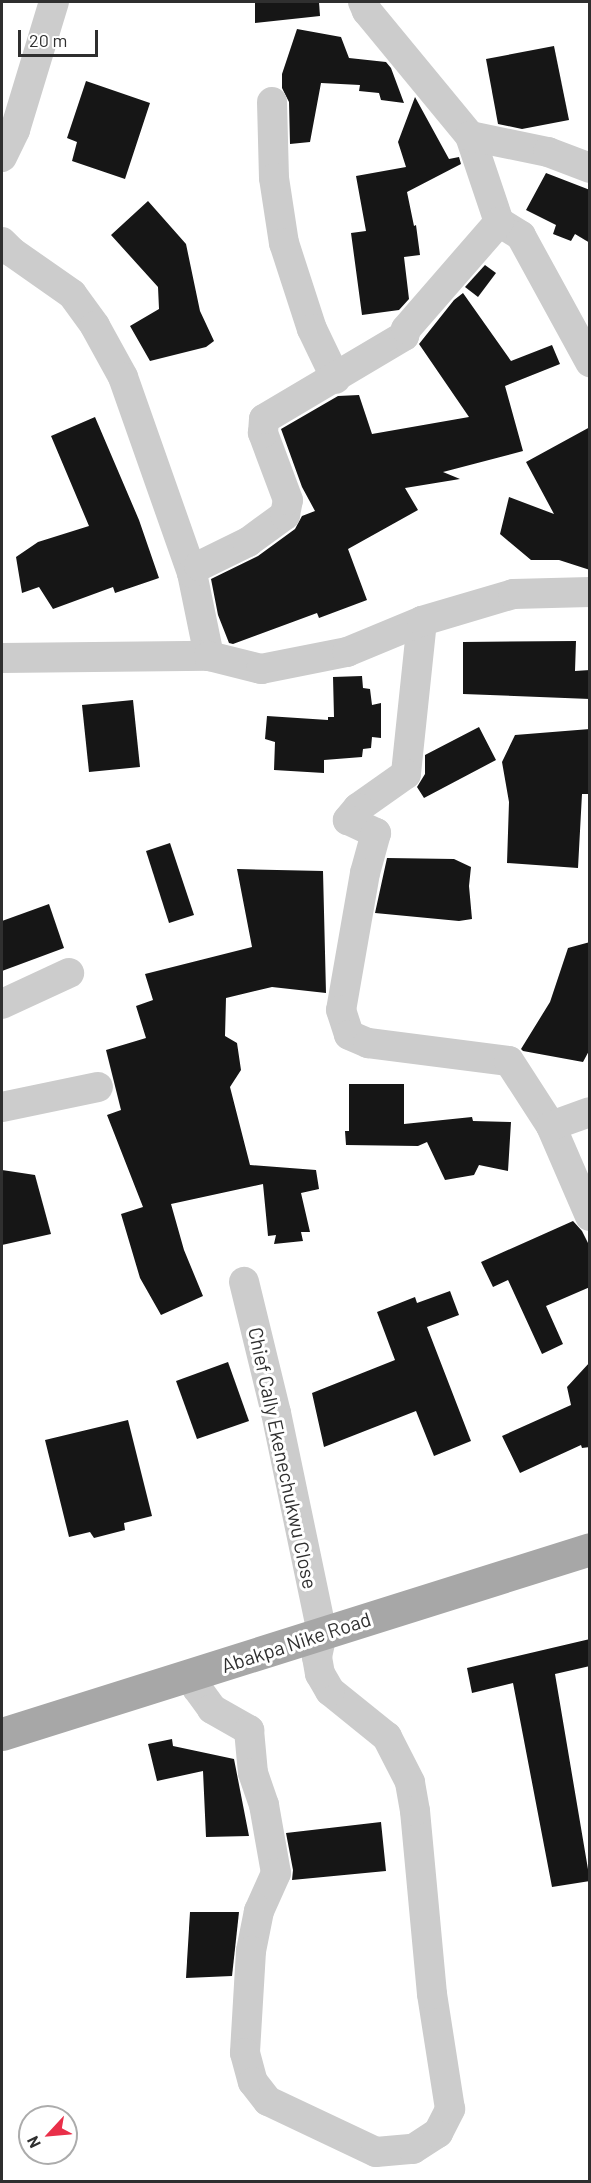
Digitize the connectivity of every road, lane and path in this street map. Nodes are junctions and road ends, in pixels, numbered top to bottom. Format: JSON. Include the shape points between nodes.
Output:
{"nodes":[{"id":1,"x":54,"y":2,"type":"edge"},
{"id":2,"x":363,"y":2,"type":"edge"},
{"id":3,"x":272,"y":102,"type":"dead end"},
{"id":4,"x":470,"y":136,"type":"junction"},
{"id":5,"x":2,"y":157,"type":"edge"},
{"id":6,"x":590,"y":168,"type":"edge"},
{"id":7,"x":500,"y":222,"type":"junction"},
{"id":8,"x":2,"y":242,"type":"edge"},
{"id":9,"x":590,"y":362,"type":"edge"},
{"id":10,"x":336,"y":379,"type":"junction"},
{"id":11,"x":192,"y":573,"type":"junction"},
{"id":12,"x":590,"y":591,"type":"edge"},
{"id":13,"x":422,"y":621,"type":"junction"},
{"id":14,"x":209,"y":656,"type":"junction"},
{"id":15,"x":2,"y":658,"type":"edge"},
{"id":16,"x":69,"y":973,"type":"dead end"},
{"id":17,"x":2,"y":1004,"type":"edge"},
{"id":18,"x":98,"y":1087,"type":"dead end"},
{"id":19,"x":2,"y":1107,"type":"edge"},
{"id":20,"x":590,"y":1112,"type":"edge"},
{"id":21,"x":551,"y":1126,"type":"junction"},
{"id":22,"x":590,"y":1216,"type":"edge"},
{"id":23,"x":244,"y":1282,"type":"dead end"},
{"id":24,"x":590,"y":1549,"type":"edge"},
{"id":25,"x":322,"y":1634,"type":"junction"},
{"id":26,"x":193,"y":1674,"type":"junction"},
{"id":27,"x":2,"y":1734,"type":"edge"}],
"edges":[{"from":1,"to":5,"type":"street","via":[[15,130]]},
{"from":2,"to":4,"type":"street"},
{"from":3,"to":10,"type":"street","via":[[274,178],[284,243],[312,329]]},
{"from":4,"to":6,"type":"street","via":[[548,152]]},
{"from":4,"to":7,"type":"street"},
{"from":7,"to":9,"type":"street","via":[[521,236]]},
{"from":7,"to":10,"type":"street","via":[[406,328],[404,336]]},
{"from":8,"to":11,"type":"street","via":[[72,294],[94,326],[123,377]]},
{"from":10,"to":11,"type":"street","via":[[264,419],[263,432],[288,500],[285,516]]},
{"from":11,"to":14,"type":"street"},
{"from":12,"to":13,"type":"street","via":[[513,594]]},
{"from":13,"to":14,"type":"street","via":[[347,652],[308,662],[261,669]]},
{"from":13,"to":21,"type":"street","via":[[406,774],[358,808],[348,820],[376,833],[365,873],[341,1010],[349,1035],[368,1043],[509,1060]]},
{"from":14,"to":15,"type":"street"},
{"from":16,"to":17,"type":"street"},
{"from":18,"to":19,"type":"street"},
{"from":20,"to":21,"type":"street"},
{"from":21,"to":22,"type":"street"},
{"from":23,"to":25,"type":"street","name":"Chief Cally Ekenechukwu Close"},
{"from":24,"to":25,"type":"main road","name":"Abakpa Nike Road"},
{"from":25,"to":26,"type":"main road","name":"Abakpa Nike Road"},
{"from":25,"to":26,"type":"street","name":"Chief Cally Ekenechukwu Close","via":[[317,1657],[320,1674],[330,1691],[387,1737],[410,1782],[432,1994],[450,2109],[438,2133],[414,2149],[376,2152],[268,2101],[253,2082],[245,2053],[251,1951],[259,1911],[276,1873],[264,1805],[253,1773],[249,1730],[212,1709],[197,1688]]},
{"from":26,"to":27,"type":"main road","name":"Abakpa Nike Road"}]}
